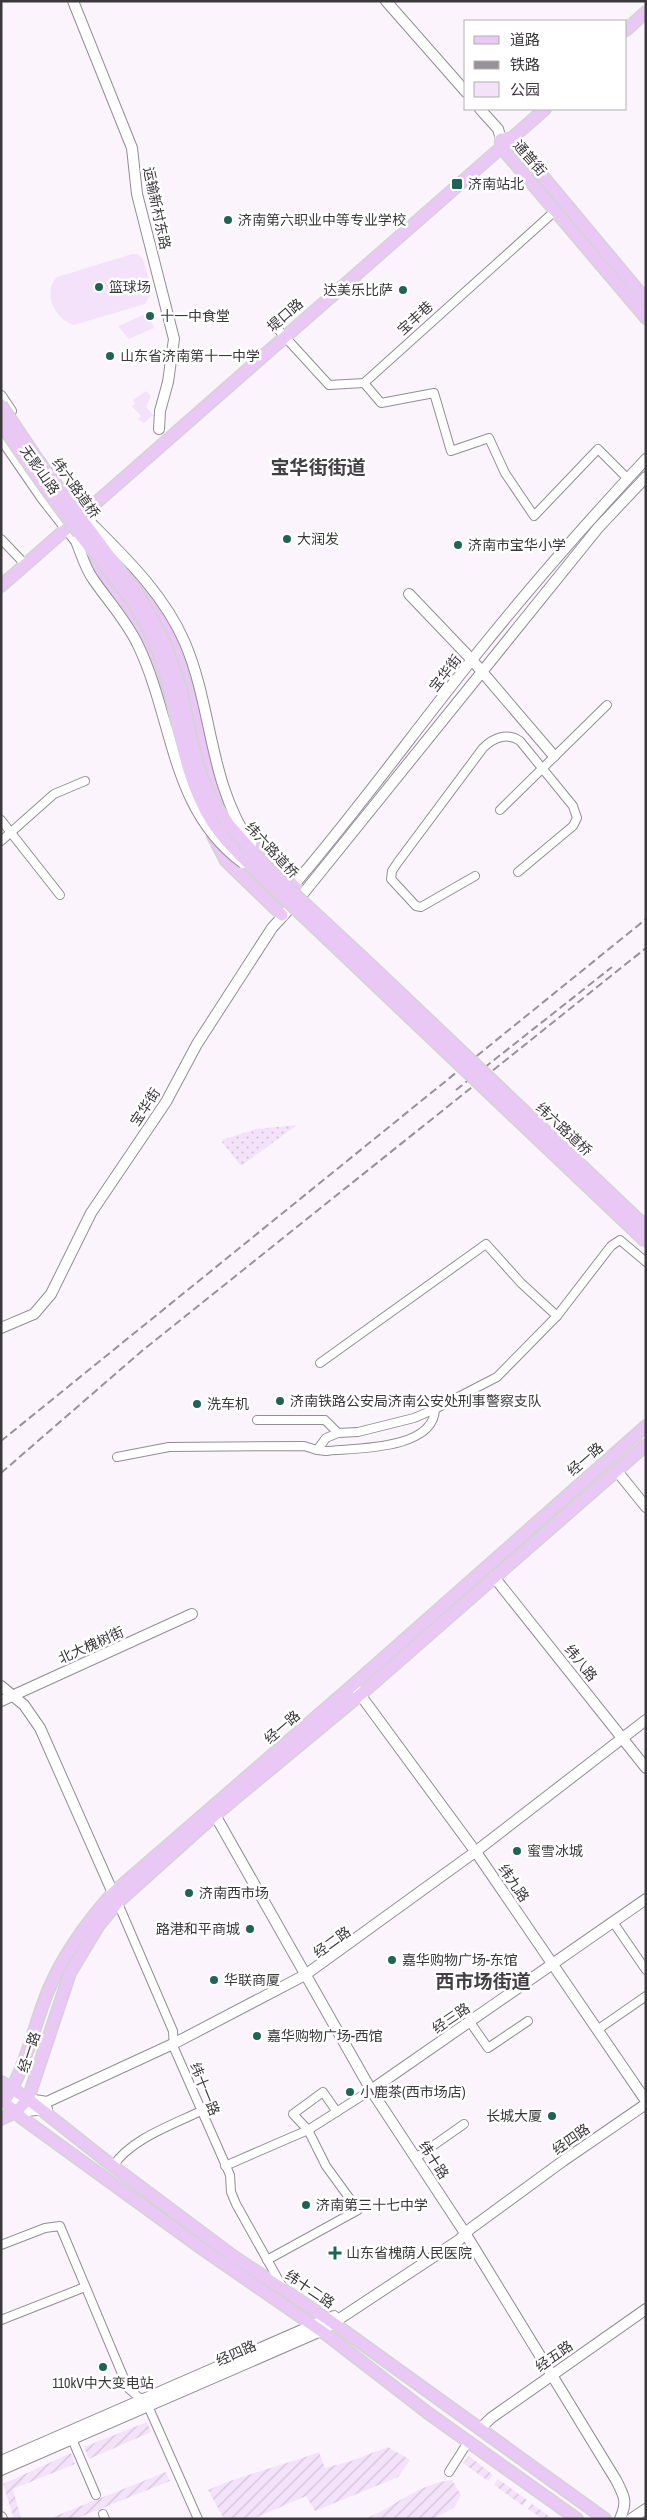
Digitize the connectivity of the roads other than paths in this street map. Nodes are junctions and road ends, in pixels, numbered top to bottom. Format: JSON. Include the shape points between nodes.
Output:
{"nodes":[{"id":1,"x":73,"y":1,"type":"edge"},
{"id":2,"x":386,"y":1,"type":"edge"},
{"id":3,"x":646,"y":12,"type":"edge"},
{"id":4,"x":646,"y":23,"type":"edge"},
{"id":5,"x":627,"y":29,"type":"edge"},
{"id":6,"x":627,"y":39,"type":"edge"},
{"id":7,"x":464,"y":90,"type":"edge"},
{"id":8,"x":481,"y":110,"type":"edge"},
{"id":9,"x":535,"y":110,"type":"edge"},
{"id":10,"x":544,"y":110,"type":"edge"},
{"id":11,"x":504,"y":142,"type":"junction"},
{"id":12,"x":555,"y":211,"type":"junction"},
{"id":13,"x":646,"y":300,"type":"edge"},
{"id":14,"x":646,"y":318,"type":"edge"},
{"id":15,"x":282,"y":333,"type":"junction"},
{"id":16,"x":364,"y":383,"type":"junction"},
{"id":17,"x":1,"y":396,"type":"edge"},
{"id":18,"x":1,"y":405,"type":"edge"},
{"id":19,"x":1,"y":424,"type":"edge"},
{"id":20,"x":159,"y":428,"type":"dead end"},
{"id":21,"x":1,"y":438,"type":"edge"},
{"id":22,"x":646,"y":459,"type":"edge"},
{"id":23,"x":646,"y":476,"type":"edge"},
{"id":24,"x":628,"y":479,"type":"junction"},
{"id":25,"x":81,"y":511,"type":"junction"},
{"id":26,"x":92,"y":524,"type":"junction"},
{"id":27,"x":65,"y":526,"type":"junction"},
{"id":28,"x":1,"y":539,"type":"edge"},
{"id":29,"x":76,"y":541,"type":"junction"},
{"id":30,"x":21,"y":560,"type":"junction"},
{"id":31,"x":1,"y":577,"type":"edge"},
{"id":32,"x":1,"y":586,"type":"edge"},
{"id":33,"x":409,"y":594,"type":"dead end"},
{"id":34,"x":472,"y":660,"type":"junction"},
{"id":35,"x":481,"y":671,"type":"junction"},
{"id":36,"x":607,"y":705,"type":"dead end"},
{"id":37,"x":554,"y":756,"type":"junction"},
{"id":38,"x":542,"y":768,"type":"junction"},
{"id":39,"x":85,"y":781,"type":"dead end"},
{"id":40,"x":500,"y":810,"type":"dead end"},
{"id":41,"x":1,"y":820,"type":"edge"},
{"id":42,"x":13,"y":832,"type":"junction"},
{"id":43,"x":1,"y":841,"type":"edge"},
{"id":44,"x":518,"y":872,"type":"dead end"},
{"id":45,"x":268,"y":876,"type":"junction"},
{"id":46,"x":475,"y":876,"type":"dead end"},
{"id":47,"x":293,"y":886,"type":"junction"},
{"id":48,"x":302,"y":894,"type":"junction"},
{"id":49,"x":60,"y":895,"type":"dead end"},
{"id":50,"x":282,"y":915,"type":"junction"},
{"id":51,"x":646,"y":1226,"type":"edge"},
{"id":52,"x":646,"y":1242,"type":"edge"},
{"id":53,"x":646,"y":1262,"type":"edge"},
{"id":54,"x":557,"y":1316,"type":"junction"},
{"id":55,"x":1,"y":1328,"type":"edge"},
{"id":56,"x":320,"y":1363,"type":"dead end"},
{"id":57,"x":435,"y":1409,"type":"junction"},
{"id":58,"x":256,"y":1420,"type":"dead end"},
{"id":59,"x":646,"y":1426,"type":"edge"},
{"id":60,"x":338,"y":1433,"type":"junction"},
{"id":61,"x":646,"y":1445,"type":"edge"},
{"id":62,"x":317,"y":1450,"type":"junction"},
{"id":63,"x":117,"y":1457,"type":"dead end"},
{"id":64,"x":617,"y":1471,"type":"junction"},
{"id":65,"x":646,"y":1507,"type":"edge"},
{"id":66,"x":494,"y":1577,"type":"junction"},
{"id":67,"x":192,"y":1614,"type":"dead end"},
{"id":68,"x":1,"y":1686,"type":"edge"},
{"id":69,"x":357,"y":1690,"type":"junction"},
{"id":70,"x":13,"y":1695,"type":"junction"},
{"id":71,"x":1,"y":1701,"type":"edge"},
{"id":72,"x":646,"y":1720,"type":"edge"},
{"id":73,"x":646,"y":1726,"type":"edge"},
{"id":74,"x":624,"y":1739,"type":"junction"},
{"id":75,"x":646,"y":1768,"type":"edge"},
{"id":76,"x":215,"y":1815,"type":"junction"},
{"id":77,"x":476,"y":1853,"type":"junction"},
{"id":78,"x":116,"y":1898,"type":"junction"},
{"id":79,"x":646,"y":1899,"type":"edge"},
{"id":80,"x":613,"y":1922,"type":"junction"},
{"id":81,"x":552,"y":1965,"type":"junction"},
{"id":82,"x":646,"y":1970,"type":"edge"},
{"id":83,"x":306,"y":1977,"type":"junction"},
{"id":84,"x":646,"y":1996,"type":"edge"},
{"id":85,"x":528,"y":2021,"type":"dead end"},
{"id":86,"x":470,"y":2022,"type":"junction"},
{"id":87,"x":597,"y":2030,"type":"junction"},
{"id":88,"x":174,"y":2046,"type":"junction"},
{"id":89,"x":1,"y":2082,"type":"edge"},
{"id":90,"x":13,"y":2089,"type":"junction"},
{"id":91,"x":371,"y":2090,"type":"junction"},
{"id":92,"x":28,"y":2099,"type":"junction"},
{"id":93,"x":3,"y":2101,"type":"edge"},
{"id":94,"x":646,"y":2103,"type":"edge"},
{"id":95,"x":43,"y":2111,"type":"junction"},
{"id":96,"x":201,"y":2111,"type":"junction"},
{"id":97,"x":16,"y":2112,"type":"junction"},
{"id":98,"x":337,"y":2112,"type":"junction"},
{"id":99,"x":1,"y":2119,"type":"edge"},
{"id":100,"x":464,"y":2124,"type":"dead end"},
{"id":101,"x":308,"y":2130,"type":"junction"},
{"id":102,"x":417,"y":2157,"type":"junction"},
{"id":103,"x":113,"y":2166,"type":"junction"},
{"id":104,"x":225,"y":2166,"type":"junction"},
{"id":105,"x":465,"y":2233,"type":"junction"},
{"id":106,"x":1,"y":2245,"type":"edge"},
{"id":107,"x":267,"y":2260,"type":"junction"},
{"id":108,"x":85,"y":2287,"type":"junction"},
{"id":109,"x":285,"y":2290,"type":"junction"},
{"id":110,"x":646,"y":2309,"type":"edge"},
{"id":111,"x":1,"y":2320,"type":"edge"},
{"id":112,"x":331,"y":2322,"type":"junction"},
{"id":113,"x":317,"y":2328,"type":"junction"},
{"id":114,"x":550,"y":2375,"type":"junction"},
{"id":115,"x":145,"y":2404,"type":"junction"},
{"id":116,"x":480,"y":2429,"type":"junction"},
{"id":117,"x":72,"y":2439,"type":"junction"},
{"id":118,"x":468,"y":2442,"type":"junction"},
{"id":119,"x":1,"y":2461,"type":"edge"},
{"id":120,"x":1,"y":2470,"type":"edge"},
{"id":121,"x":449,"y":2472,"type":"dead end"},
{"id":122,"x":96,"y":2495,"type":"dead end"},
{"id":123,"x":646,"y":2509,"type":"edge"},
{"id":124,"x":198,"y":2519,"type":"edge"},
{"id":125,"x":577,"y":2519,"type":"edge"},
{"id":126,"x":605,"y":2519,"type":"edge"},
{"id":127,"x":620,"y":2519,"type":"edge"},
{"id":128,"x":631,"y":2519,"type":"edge"}],
"edges":[{"from":1,"to":20,"type":"street","name":"运输新村东路","via":[[132,148],[137,194],[174,339]]},
{"from":2,"to":7,"type":"street"},
{"from":3,"to":5,"type":"main road"},
{"from":4,"to":6,"type":"main road"},
{"from":8,"to":11,"type":"street","via":[[498,129]]},
{"from":9,"to":11,"type":"main road","name":"堤口路"},
{"from":10,"to":11,"type":"main road","name":"堤口路"},
{"from":11,"to":12,"type":"main road","name":"通普街"},
{"from":11,"to":13,"type":"main road","name":"通普街"},
{"from":11,"to":15,"type":"main road","name":"堤口路"},
{"from":12,"to":14,"type":"main road","name":"通普街"},
{"from":12,"to":16,"type":"street","name":"宝丰巷"},
{"from":15,"to":16,"type":"street","via":[[329,385]]},
{"from":15,"to":25,"type":"main road","name":"堤口路"},
{"from":16,"to":24,"type":"street","via":[[381,403],[434,393],[451,450],[489,438],[505,473],[534,516],[598,449]]},
{"from":17,"to":25,"type":"street","name":"无影山路"},
{"from":18,"to":45,"type":"main road","name":"纬六路道桥","bridge":true,"via":[[40,464],[141,599],[164,643],[181,689],[202,778],[229,825]]},
{"from":19,"to":45,"type":"main road","name":"纬六路道桥","bridge":true,"via":[[52,499],[139,613],[166,671],[184,752],[197,792],[220,832]]},
{"from":21,"to":27,"type":"street","name":"无影山路"},
{"from":22,"to":24,"type":"street","name":"宝华街"},
{"from":23,"to":35,"type":"street","name":"宝华街","via":[[598,528]]},
{"from":24,"to":34,"type":"street","name":"宝华街","via":[[552,562]]},
{"from":25,"to":26,"type":"street","name":"无影山路"},
{"from":25,"to":27,"type":"main road","name":"堤口路"},
{"from":26,"to":45,"type":"street","name":"无影山路","bridge":true,"via":[[146,581],[173,618],[195,676],[218,775]]},
{"from":26,"to":47,"type":"main road","via":[[147,594],[175,646],[214,782],[231,820]]},
{"from":27,"to":29,"type":"street","name":"无影山路"},
{"from":27,"to":30,"type":"main road","name":"堤口路"},
{"from":27,"to":32,"type":"main road","name":"堤口路"},
{"from":28,"to":30,"type":"street"},
{"from":29,"to":45,"type":"street","name":"无影山路","bridge":true,"via":[[92,578],[138,645],[196,811],[215,840]]},
{"from":29,"to":50,"type":"main road","via":[[130,609],[141,632],[191,793],[226,861]]},
{"from":30,"to":31,"type":"main road","name":"堤口路"},
{"from":33,"to":34,"type":"street"},
{"from":34,"to":35,"type":"street"},
{"from":34,"to":47,"type":"street","name":"宝华街","via":[[348,822]]},
{"from":35,"to":37,"type":"street"},
{"from":35,"to":48,"type":"street","name":"宝华街"},
{"from":36,"to":37,"type":"street"},
{"from":37,"to":38,"type":"street"},
{"from":38,"to":40,"type":"street"},
{"from":38,"to":44,"type":"street","via":[[573,806],[577,818],[573,826]]},
{"from":38,"to":46,"type":"street","via":[[514,737],[491,741],[398,862],[391,879],[416,906],[422,907]]},
{"from":39,"to":42,"type":"street","via":[[54,794]]},
{"from":41,"to":42,"type":"street"},
{"from":42,"to":43,"type":"street"},
{"from":42,"to":49,"type":"street"},
{"from":45,"to":51,"type":"main road","name":"纬六路道桥","bridge":true,"via":[[374,968]]},
{"from":45,"to":52,"type":"main road","name":"纬六路道桥","bridge":true},
{"from":47,"to":48,"type":"main road"},
{"from":47,"to":50,"type":"street","name":"宝华街"},
{"from":48,"to":50,"type":"street","name":"宝华街"},
{"from":50,"to":55,"type":"street","name":"宝华街","via":[[197,1044],[166,1102],[91,1213],[51,1294],[34,1314]]},
{"from":53,"to":54,"type":"street","via":[[620,1240],[611,1246]]},
{"from":54,"to":56,"type":"street","via":[[486,1244]]},
{"from":54,"to":57,"type":"street","via":[[497,1377]]},
{"from":57,"to":60,"type":"street","via":[[358,1432]]},
{"from":57,"to":62,"type":"street","via":[[435,1418],[427,1429],[408,1441]]},
{"from":58,"to":60,"type":"street","via":[[325,1420]]},
{"from":59,"to":69,"type":"main road","name":"经一路"},
{"from":60,"to":62,"type":"street","via":[[326,1438]]},
{"from":61,"to":64,"type":"main road","name":"经一路"},
{"from":62,"to":63,"type":"street","via":[[304,1446],[169,1447]]},
{"from":64,"to":65,"type":"street"},
{"from":64,"to":66,"type":"main road","name":"经一路"},
{"from":66,"to":69,"type":"main road","name":"经一路"},
{"from":66,"to":74,"type":"street","name":"纬八路"},
{"from":67,"to":70,"type":"street","name":"北大槐树街"},
{"from":68,"to":70,"type":"street"},
{"from":69,"to":76,"type":"main road","name":"经一路"},
{"from":69,"to":77,"type":"street","name":"纬九路"},
{"from":69,"to":78,"type":"main road","name":"经一路"},
{"from":70,"to":71,"type":"street","name":"北大槐树街"},
{"from":70,"to":78,"type":"street","via":[[24,1704],[40,1728]]},
{"from":72,"to":74,"type":"street","name":"经二路"},
{"from":73,"to":74,"type":"street","name":"经二路"},
{"from":74,"to":75,"type":"street","name":"纬八路"},
{"from":74,"to":77,"type":"street","name":"经二路"},
{"from":76,"to":78,"type":"main road","name":"经一路"},
{"from":76,"to":83,"type":"street","name":"纬十路"},
{"from":77,"to":81,"type":"street","name":"纬九路"},
{"from":77,"to":83,"type":"street","name":"经二路"},
{"from":78,"to":88,"type":"street","name":"纬十一路","via":[[173,2031]]},
{"from":78,"to":90,"type":"main road","name":"经一路","via":[[96,1911],[62,1962],[48,1991]]},
{"from":78,"to":92,"type":"main road","name":"经一路","via":[[70,1973]]},
{"from":79,"to":80,"type":"street","name":"经三路"},
{"from":80,"to":81,"type":"street","name":"经三路"},
{"from":80,"to":82,"type":"street"},
{"from":81,"to":86,"type":"street","name":"经三路"},
{"from":81,"to":87,"type":"street","name":"纬九路"},
{"from":83,"to":88,"type":"street","name":"经二路"},
{"from":83,"to":91,"type":"street","name":"纬十路"},
{"from":84,"to":87,"type":"street"},
{"from":85,"to":86,"type":"street","via":[[488,2048]]},
{"from":86,"to":91,"type":"street","name":"经三路"},
{"from":87,"to":94,"type":"street","name":"纬九路"},
{"from":88,"to":92,"type":"street","name":"经二路","via":[[46,2102]]},
{"from":88,"to":95,"type":"street","name":"经二路"},
{"from":88,"to":96,"type":"street","name":"纬十一路"},
{"from":89,"to":90,"type":"main road","name":"纬十二路"},
{"from":90,"to":92,"type":"main road","name":"纬十二路"},
{"from":90,"to":93,"type":"main road","name":"经一路"},
{"from":91,"to":98,"type":"street"},
{"from":91,"to":102,"type":"street","name":"纬十路"},
{"from":92,"to":93,"type":"street","name":"经二路"},
{"from":92,"to":95,"type":"main road","name":"纬十二路"},
{"from":92,"to":97,"type":"main road","name":"经一路"},
{"from":93,"to":97,"type":"main road","name":"纬十二路"},
{"from":94,"to":105,"type":"street","name":"经四路"},
{"from":95,"to":97,"type":"street","name":"经二路"},
{"from":95,"to":103,"type":"main road","name":"纬十二路"},
{"from":96,"to":103,"type":"street","via":[[150,2136],[118,2158]]},
{"from":96,"to":104,"type":"street","name":"纬十一路"},
{"from":97,"to":99,"type":"main road","name":"经二路"},
{"from":97,"to":113,"type":"main road","name":"纬十二路","via":[[204,2250]]},
{"from":98,"to":101,"type":"street"},
{"from":98,"to":101,"type":"street","via":[[323,2092],[293,2114]]},
{"from":100,"to":102,"type":"street"},
{"from":101,"to":104,"type":"street"},
{"from":101,"to":107,"type":"street","via":[[326,2166],[358,2210]]},
{"from":102,"to":105,"type":"street","name":"纬十路"},
{"from":103,"to":109,"type":"main road","name":"纬十二路","via":[[233,2256]]},
{"from":104,"to":107,"type":"street","name":"纬十一路","via":[[236,2204]]},
{"from":105,"to":112,"type":"street","name":"经四路"},
{"from":105,"to":114,"type":"street","name":"纬十路"},
{"from":106,"to":108,"type":"street","via":[[60,2226]]},
{"from":107,"to":109,"type":"street","name":"纬十一路"},
{"from":108,"to":111,"type":"street"},
{"from":108,"to":115,"type":"street","via":[[128,2388]]},
{"from":109,"to":112,"type":"main road","name":"纬十二路"},
{"from":110,"to":114,"type":"street","name":"经五路"},
{"from":112,"to":113,"type":"street","name":"经四路"},
{"from":112,"to":116,"type":"main road","name":"纬十二路"},
{"from":113,"to":115,"type":"street","name":"经四路"},
{"from":113,"to":118,"type":"main road","name":"纬十二路"},
{"from":114,"to":116,"type":"street","name":"经五路"},
{"from":114,"to":127,"type":"street","name":"纬十路","via":[[625,2497]]},
{"from":115,"to":117,"type":"street","name":"经四路"},
{"from":115,"to":119,"type":"street","name":"经四路"},
{"from":115,"to":124,"type":"street"},
{"from":116,"to":126,"type":"main road","name":"纬十二路"},
{"from":117,"to":120,"type":"street","name":"经四路"},
{"from":117,"to":122,"type":"street"},
{"from":118,"to":121,"type":"street"},
{"from":118,"to":125,"type":"main road","name":"纬十二路"},
{"from":123,"to":128,"type":"street"}]}
